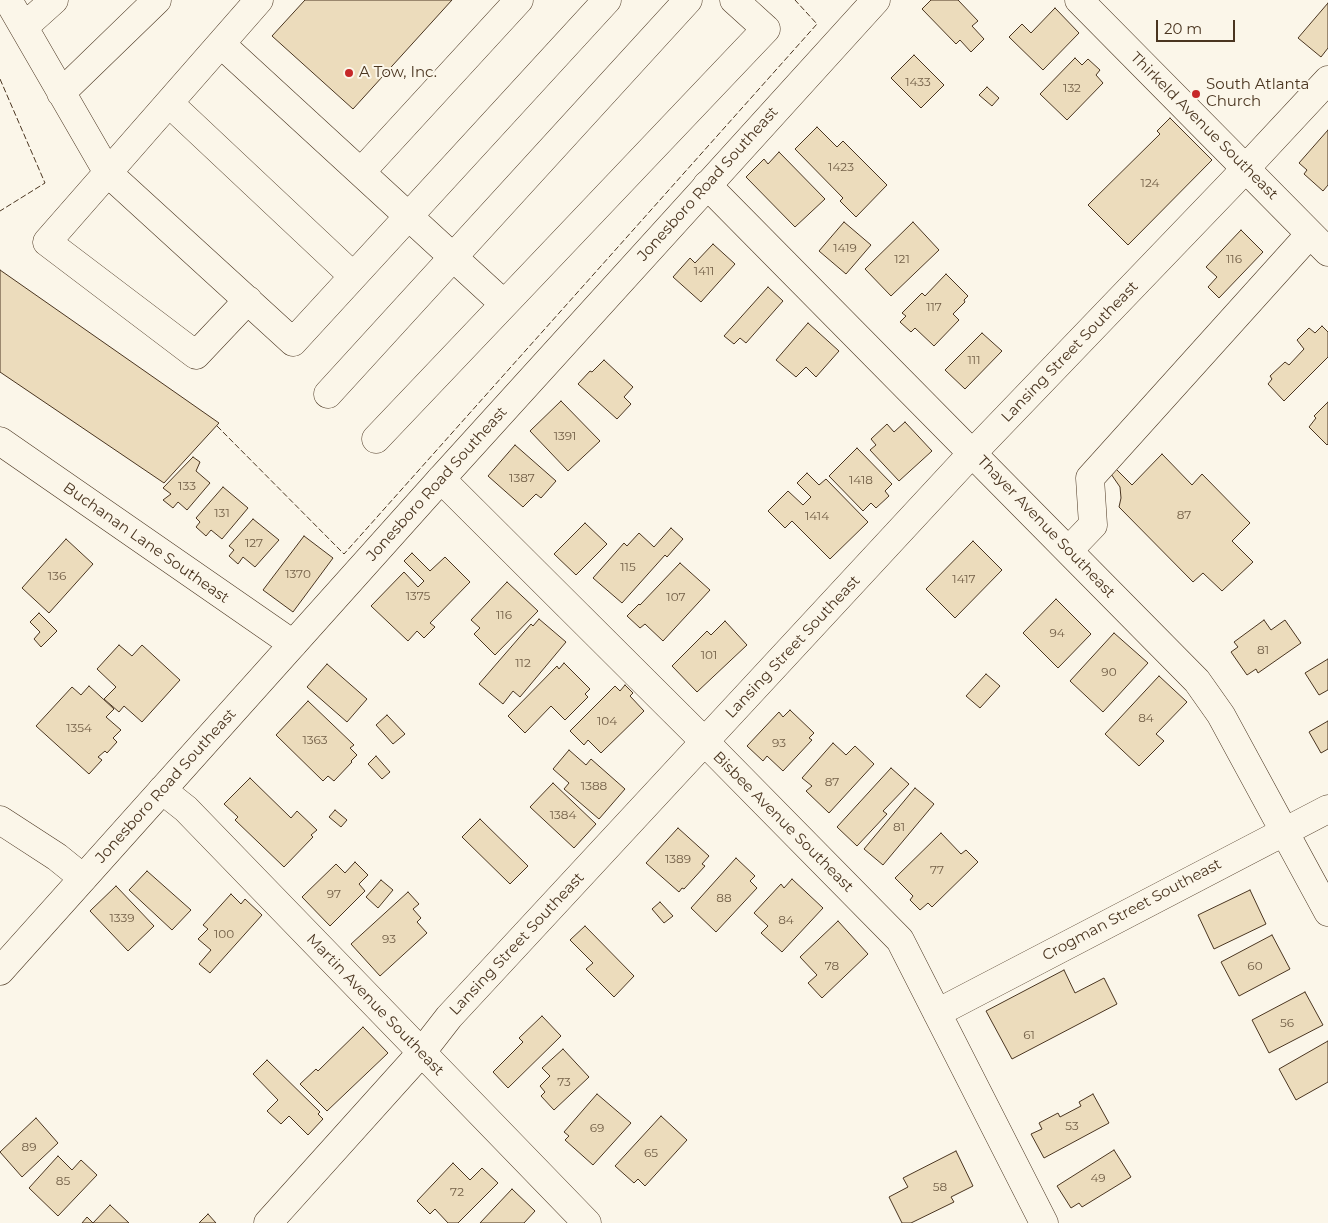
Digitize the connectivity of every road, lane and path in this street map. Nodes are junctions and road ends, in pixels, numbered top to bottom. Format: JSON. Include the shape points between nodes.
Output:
{"nodes":[{"id":1,"x":8,"y":0,"type":"edge"},
{"id":2,"x":54,"y":0,"type":"edge"},
{"id":3,"x":157,"y":0,"type":"edge"},
{"id":4,"x":260,"y":0,"type":"edge"},
{"id":5,"x":518,"y":0,"type":"edge"},
{"id":6,"x":607,"y":0,"type":"edge"},
{"id":7,"x":688,"y":0,"type":"edge"},
{"id":8,"x":734,"y":0,"type":"edge"},
{"id":9,"x":876,"y":0,"type":"edge"},
{"id":10,"x":1079,"y":0,"type":"edge"},
{"id":11,"x":24,"y":27,"type":"junction"},
{"id":12,"x":221,"y":44,"type":"junction"},
{"id":13,"x":1328,"y":80,"type":"edge"},
{"id":14,"x":62,"y":93,"type":"junction"},
{"id":15,"x":169,"y":103,"type":"junction"},
{"id":16,"x":1246,"y":168,"type":"junction"},
{"id":17,"x":360,"y":172,"type":"junction"},
{"id":18,"x":108,"y":173,"type":"junction"},
{"id":19,"x":707,"y":185,"type":"junction"},
{"id":20,"x":408,"y":216,"type":"junction"},
{"id":21,"x":1319,"y":243,"type":"edge"},
{"id":22,"x":453,"y":257,"type":"junction"},
{"id":23,"x":353,"y":276,"type":"junction"},
{"id":24,"x":248,"y":300,"type":"junction"},
{"id":25,"x":504,"y":304,"type":"junction"},
{"id":26,"x":328,"y":394,"type":"dead end"},
{"id":27,"x":376,"y":440,"type":"dead end"},
{"id":28,"x":0,"y":441,"type":"edge"},
{"id":29,"x":973,"y":452,"type":"junction"},
{"id":30,"x":441,"y":479,"type":"junction"},
{"id":31,"x":1069,"y":550,"type":"junction"},
{"id":32,"x":293,"y":644,"type":"junction"},
{"id":33,"x":705,"y":742,"type":"junction"},
{"id":34,"x":162,"y":790,"type":"junction"},
{"id":35,"x":1328,"y":808,"type":"edge"},
{"id":36,"x":0,"y":820,"type":"edge"},
{"id":37,"x":1285,"y":830,"type":"junction"},
{"id":38,"x":83,"y":878,"type":"junction"},
{"id":39,"x":1328,"y":912,"type":"edge"},
{"id":40,"x":0,"y":971,"type":"edge"},
{"id":41,"x":937,"y":1013,"type":"junction"},
{"id":42,"x":421,"y":1053,"type":"junction"},
{"id":43,"x":268,"y":1223,"type":"edge"},
{"id":44,"x":587,"y":1223,"type":"edge"},
{"id":45,"x":1044,"y":1223,"type":"edge"}],
"edges":[{"from":1,"to":11,"type":"street"},
{"from":2,"to":11,"type":"street"},
{"from":3,"to":14,"type":"street"},
{"from":4,"to":12,"type":"street"},
{"from":5,"to":17,"type":"street"},
{"from":6,"to":20,"type":"street"},
{"from":7,"to":22,"type":"street"},
{"from":8,"to":25,"type":"street","via":[[766,29]]},
{"from":9,"to":19,"type":"street","name":"Jonesboro Road Southeast"},
{"from":10,"to":16,"type":"street","name":"Thirkeld Avenue Southeast"},
{"from":11,"to":14,"type":"street"},
{"from":12,"to":15,"type":"street"},
{"from":12,"to":17,"type":"street"},
{"from":13,"to":16,"type":"street","name":"Lansing Street Southeast"},
{"from":14,"to":18,"type":"street"},
{"from":15,"to":18,"type":"street"},
{"from":15,"to":23,"type":"street"},
{"from":16,"to":21,"type":"street","name":"Thirkeld Avenue Southeast"},
{"from":16,"to":29,"type":"street","name":"Lansing Street Southeast"},
{"from":17,"to":20,"type":"street"},
{"from":18,"to":24,"type":"street"},
{"from":18,"to":24,"type":"street","via":[[47,242],[196,355]]},
{"from":19,"to":29,"type":"street","name":"Thayer Avenue Southeast"},
{"from":19,"to":30,"type":"street","name":"Jonesboro Road Southeast"},
{"from":20,"to":22,"type":"street"},
{"from":20,"to":23,"type":"street"},
{"from":21,"to":31,"type":"street","via":[[1090,478],[1093,525]]},
{"from":22,"to":25,"type":"street"},
{"from":22,"to":26,"type":"street"},
{"from":23,"to":24,"type":"street","via":[[293,342]]},
{"from":25,"to":27,"type":"street"},
{"from":28,"to":32,"type":"street","name":"Buchanan Lane Southeast"},
{"from":29,"to":31,"type":"street","name":"Thayer Avenue Southeast"},
{"from":29,"to":33,"type":"street","name":"Lansing Street Southeast"},
{"from":30,"to":32,"type":"street","name":"Jonesboro Road Southeast"},
{"from":30,"to":33,"type":"street","name":"Bisbee Avenue Southeast"},
{"from":31,"to":37,"type":"street","name":"Thayer Avenue Southeast","via":[[1197,681],[1221,715]]},
{"from":32,"to":34,"type":"street","name":"Jonesboro Road Southeast"},
{"from":33,"to":41,"type":"street","name":"Bisbee Avenue Southeast","via":[[900,940]]},
{"from":33,"to":42,"type":"street","name":"Lansing Street Southeast","via":[[449,1017]]},
{"from":34,"to":38,"type":"street","name":"Jonesboro Road Southeast"},
{"from":34,"to":42,"type":"street","name":"Martin Avenue Southeast","via":[[186,809]]},
{"from":35,"to":37,"type":"street","name":"Crogman Street Southeast"},
{"from":36,"to":38,"type":"street"},
{"from":37,"to":39,"type":"street","name":"Thayer Avenue Southeast"},
{"from":37,"to":41,"type":"street","name":"Crogman Street Southeast"},
{"from":38,"to":40,"type":"street","name":"Jonesboro Road Southeast"},
{"from":41,"to":45,"type":"street","name":"Bisbee Avenue Southeast"},
{"from":42,"to":43,"type":"street","name":"Lansing Street Southeast"},
{"from":42,"to":44,"type":"street","name":"Martin Avenue Southeast"}]}
